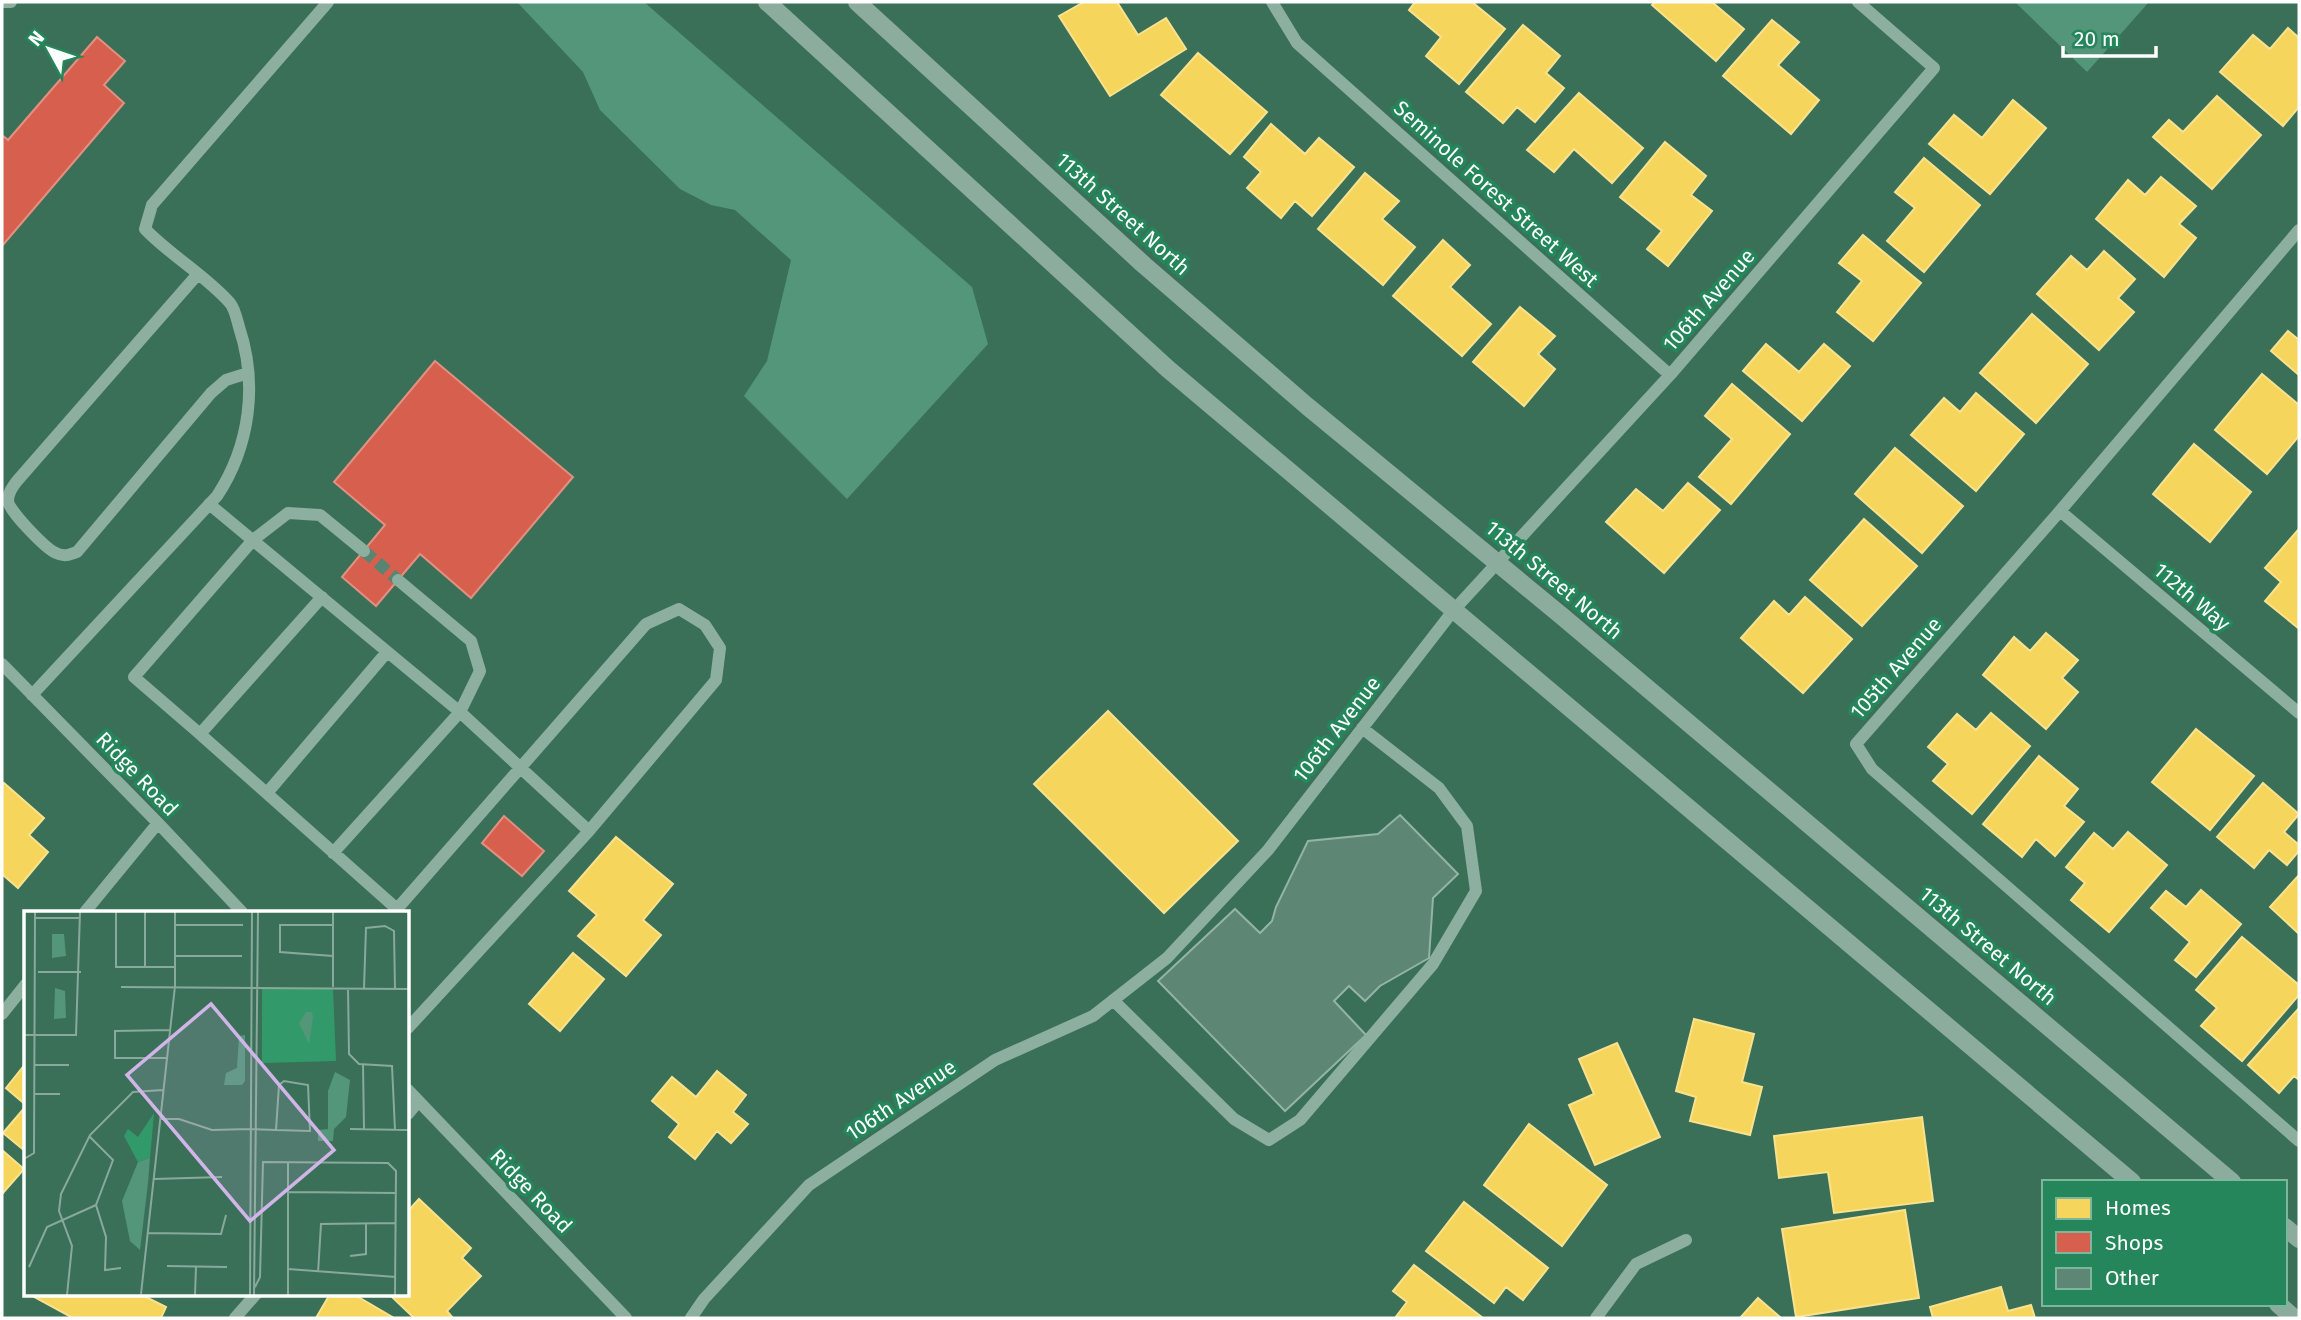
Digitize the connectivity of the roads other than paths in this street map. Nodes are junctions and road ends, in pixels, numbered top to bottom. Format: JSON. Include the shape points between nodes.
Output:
{"nodes":[{"id":1,"x":2,"y":2,"type":"edge"},
{"id":2,"x":11,"y":2,"type":"edge"},
{"id":3,"x":328,"y":2,"type":"edge"},
{"id":4,"x":767,"y":2,"type":"edge"},
{"id":5,"x":857,"y":2,"type":"edge"},
{"id":6,"x":1272,"y":2,"type":"edge"},
{"id":7,"x":1857,"y":2,"type":"edge"},
{"id":8,"x":2299,"y":230,"type":"edge"},
{"id":9,"x":197,"y":275,"type":"junction"},
{"id":10,"x":248,"y":373,"type":"junction"},
{"id":11,"x":1670,"y":375,"type":"junction"},
{"id":12,"x":209,"y":504,"type":"junction"},
{"id":13,"x":2060,"y":510,"type":"junction"},
{"id":14,"x":253,"y":540,"type":"junction"},
{"id":15,"x":364,"y":551,"type":"tunnel mouth"},
{"id":16,"x":1498,"y":563,"type":"junction"},
{"id":17,"x":398,"y":580,"type":"tunnel mouth"},
{"id":18,"x":322,"y":597,"type":"junction"},
{"id":19,"x":1453,"y":611,"type":"junction"},
{"id":20,"x":387,"y":652,"type":"junction"},
{"id":21,"x":2,"y":664,"type":"edge"},
{"id":22,"x":33,"y":695,"type":"junction"},
{"id":23,"x":460,"y":712,"type":"junction"},
{"id":24,"x":2299,"y":713,"type":"edge"},
{"id":25,"x":1362,"y":728,"type":"junction"},
{"id":26,"x":200,"y":734,"type":"junction"},
{"id":27,"x":520,"y":768,"type":"junction"},
{"id":28,"x":267,"y":793,"type":"junction"},
{"id":29,"x":158,"y":823,"type":"junction"},
{"id":30,"x":590,"y":831,"type":"junction"},
{"id":31,"x":333,"y":853,"type":"junction"},
{"id":32,"x":86,"y":911,"type":"edge"},
{"id":33,"x":241,"y":911,"type":"edge"},
{"id":34,"x":24,"y":986,"type":"edge"},
{"id":35,"x":1113,"y":1000,"type":"junction"},
{"id":36,"x":2,"y":1014,"type":"edge"},
{"id":37,"x":410,"y":1026,"type":"edge"},
{"id":38,"x":410,"y":1092,"type":"edge"},
{"id":39,"x":418,"y":1102,"type":"junction"},
{"id":40,"x":410,"y":1112,"type":"edge"},
{"id":41,"x":2299,"y":1141,"type":"edge"},
{"id":42,"x":2130,"y":1180,"type":"edge"},
{"id":43,"x":2230,"y":1180,"type":"edge"},
{"id":44,"x":1686,"y":1240,"type":"dead end"},
{"id":45,"x":254,"y":1296,"type":"edge"},
{"id":46,"x":2279,"y":1306,"type":"edge"},
{"id":47,"x":235,"y":1318,"type":"edge"},
{"id":48,"x":626,"y":1318,"type":"edge"},
{"id":49,"x":691,"y":1318,"type":"edge"},
{"id":50,"x":1596,"y":1318,"type":"edge"},
{"id":51,"x":2294,"y":1318,"type":"edge"}],
"edges":[{"from":1,"to":2,"type":"street"},
{"from":3,"to":9,"type":"street","via":[[152,205],[145,229]]},
{"from":4,"to":19,"type":"main road","via":[[1168,369]]},
{"from":5,"to":16,"type":"main road","name":"113th Street North","via":[[1144,265]]},
{"from":6,"to":11,"type":"street","name":"Seminole Forest Street West","via":[[1297,43]]},
{"from":7,"to":11,"type":"street","name":"106th Avenue","via":[[1934,68]]},
{"from":8,"to":13,"type":"street","name":"105th Avenue"},
{"from":9,"to":10,"type":"street","via":[[232,305],[247,351]]},
{"from":9,"to":10,"type":"street","via":[[17,481],[8,504],[54,553],[66,556],[77,552],[211,393],[226,380]]},
{"from":10,"to":12,"type":"street","via":[[247,425],[232,474]]},
{"from":11,"to":16,"type":"street","name":"106th Avenue"},
{"from":12,"to":14,"type":"street"},
{"from":12,"to":22,"type":"street"},
{"from":13,"to":24,"type":"street","name":"112th Way"},
{"from":13,"to":41,"type":"street","name":"105th Avenue","via":[[1856,744],[1872,769]]},
{"from":14,"to":15,"type":"street","via":[[288,513],[320,515]]},
{"from":14,"to":18,"type":"street"},
{"from":14,"to":26,"type":"street","via":[[134,677]]},
{"from":16,"to":19,"type":"street","name":"106th Avenue"},
{"from":16,"to":43,"type":"main road","name":"113th Street North"},
{"from":17,"to":23,"type":"street","via":[[471,641],[480,671]]},
{"from":18,"to":20,"type":"street"},
{"from":18,"to":26,"type":"street"},
{"from":19,"to":25,"type":"street","name":"106th Avenue"},
{"from":19,"to":42,"type":"main road"},
{"from":20,"to":23,"type":"street"},
{"from":20,"to":28,"type":"street"},
{"from":21,"to":22,"type":"street","name":"Ridge Road"},
{"from":22,"to":29,"type":"street","name":"Ridge Road"},
{"from":23,"to":27,"type":"street"},
{"from":23,"to":31,"type":"street"},
{"from":25,"to":35,"type":"street","name":"106th Avenue","via":[[1268,850],[1167,958]]},
{"from":25,"to":35,"type":"street","via":[[1439,788],[1466,826],[1476,891],[1433,964],[1300,1120],[1269,1140],[1234,1119]]},
{"from":26,"to":28,"type":"street"},
{"from":27,"to":30,"type":"street"},
{"from":27,"to":30,"type":"street","via":[[646,624],[679,609],[705,625],[720,648],[716,680]]},
{"from":27,"to":31,"type":"street","via":[[397,909]]},
{"from":28,"to":31,"type":"street"},
{"from":29,"to":32,"type":"street"},
{"from":29,"to":33,"type":"street","name":"Ridge Road"},
{"from":30,"to":37,"type":"street"},
{"from":34,"to":36,"type":"street"},
{"from":35,"to":49,"type":"street","name":"106th Avenue","via":[[1093,1016],[995,1060],[809,1185]]},
{"from":38,"to":39,"type":"street","name":"Ridge Road"},
{"from":39,"to":40,"type":"street"},
{"from":39,"to":48,"type":"street","name":"Ridge Road"},
{"from":44,"to":50,"type":"street","via":[[1636,1264]]},
{"from":45,"to":47,"type":"street"},
{"from":46,"to":51,"type":"main road"}]}
